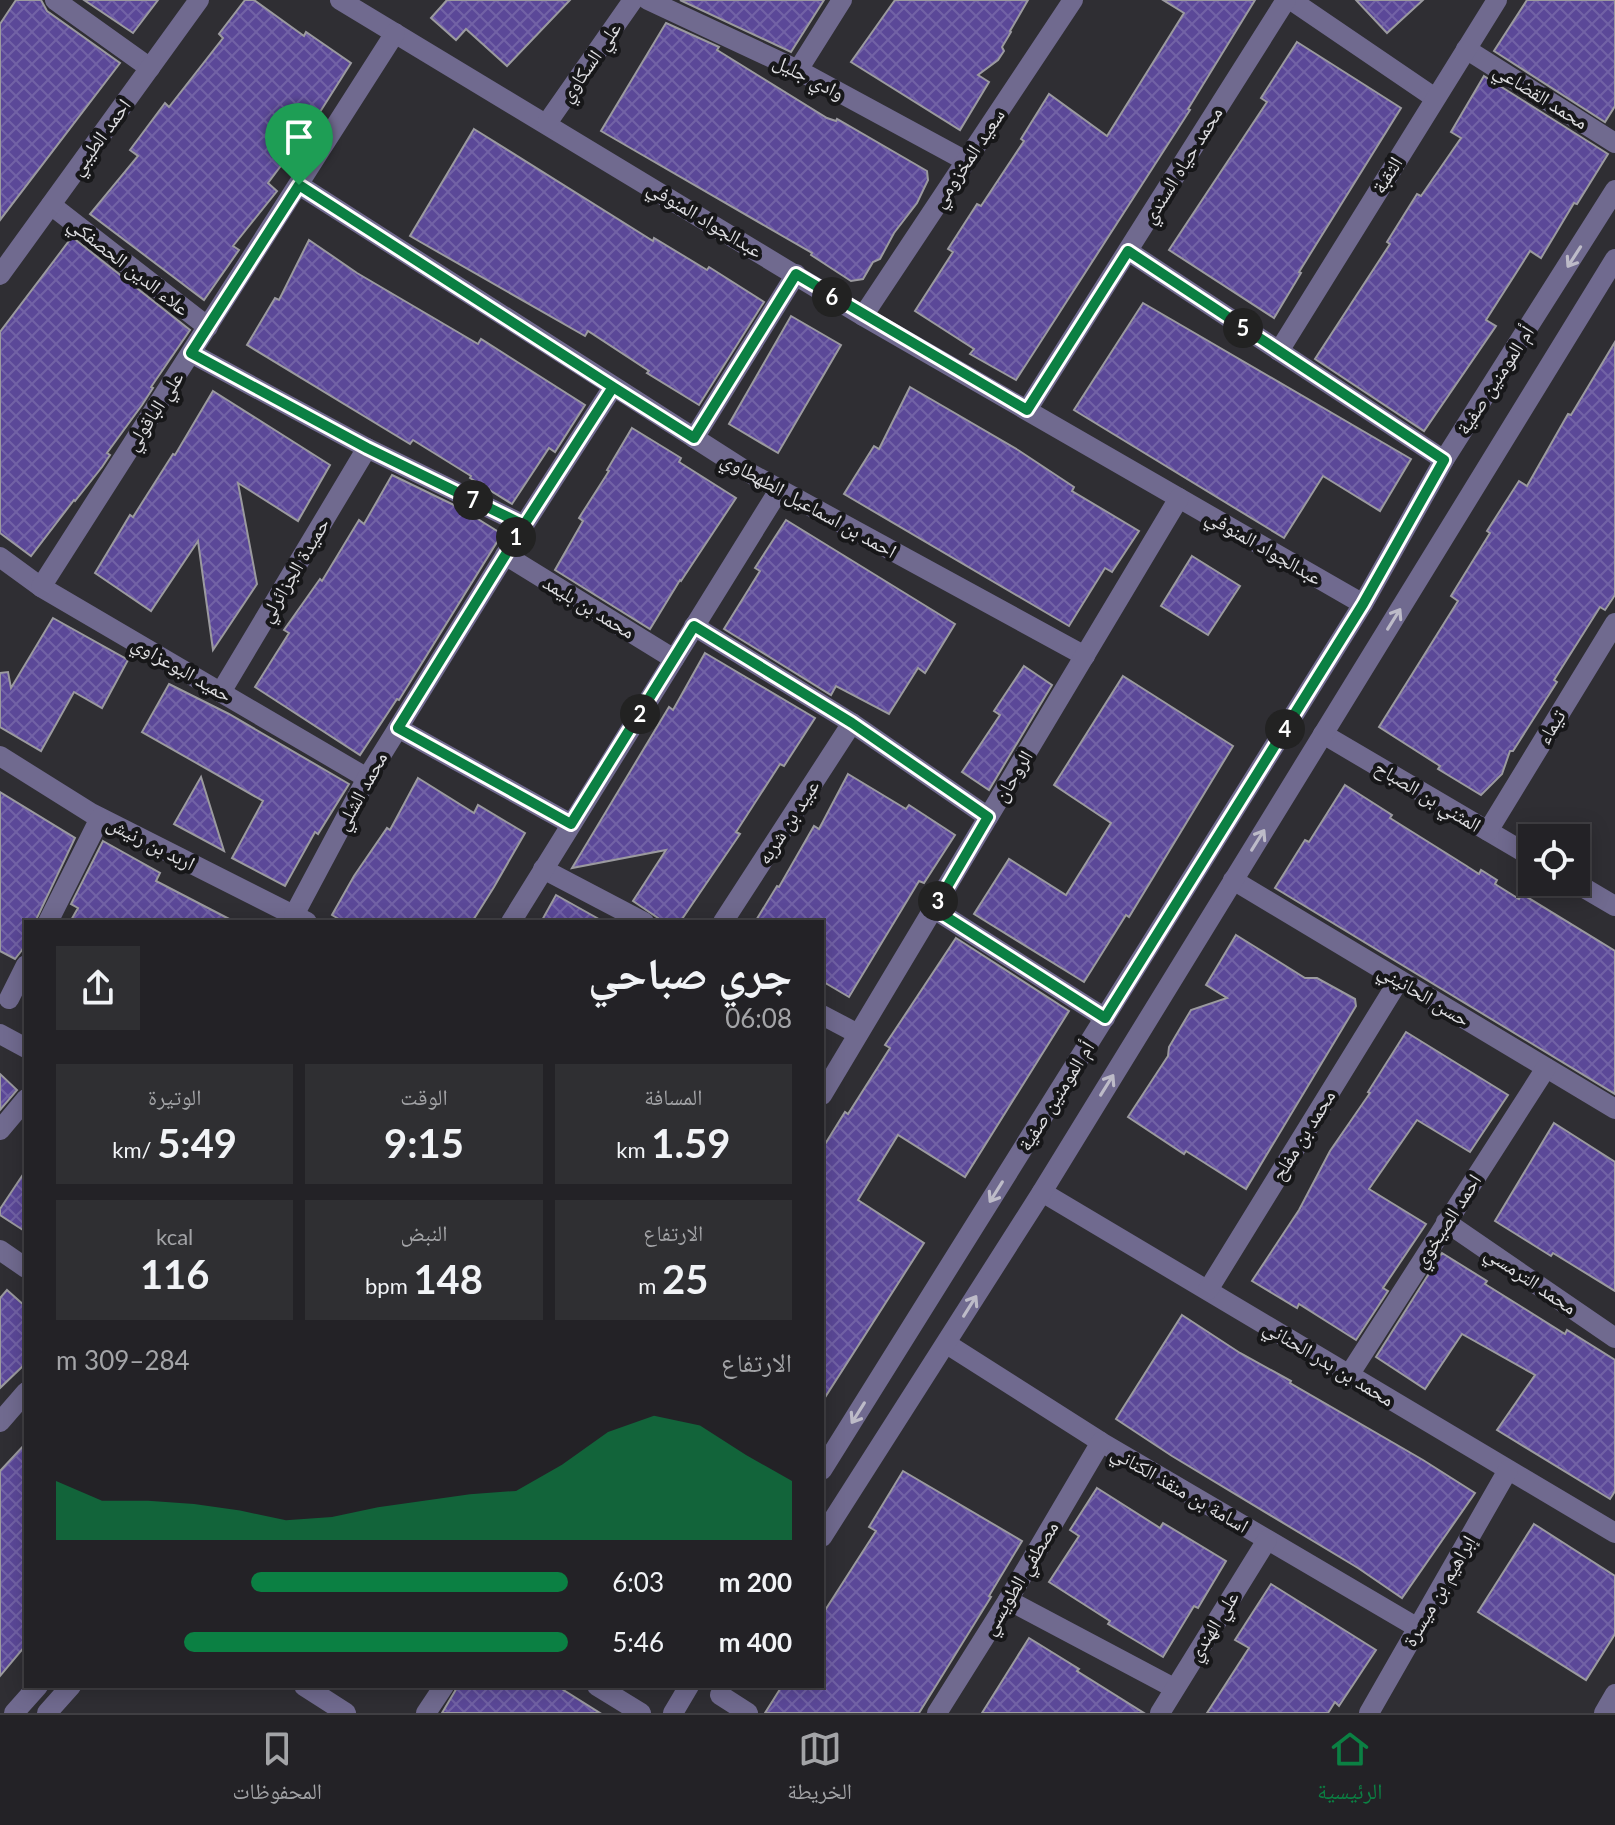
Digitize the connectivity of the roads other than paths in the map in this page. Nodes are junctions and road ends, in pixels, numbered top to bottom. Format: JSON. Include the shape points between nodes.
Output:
{"nodes":[{"id":1,"x":55,"y":0,"type":"edge"},
{"id":2,"x":199,"y":0,"type":"edge"},
{"id":3,"x":340,"y":0,"type":"edge"},
{"id":4,"x":633,"y":0,"type":"edge"},
{"id":5,"x":648,"y":0,"type":"edge"},
{"id":6,"x":842,"y":0,"type":"edge"},
{"id":7,"x":1073,"y":0,"type":"edge"},
{"id":8,"x":1288,"y":0,"type":"edge"},
{"id":9,"x":1497,"y":0,"type":"edge"},
{"id":10,"x":1314,"y":6,"type":"edge"},
{"id":11,"x":395,"y":33,"type":"junction"},
{"id":12,"x":1466,"y":49,"type":"junction"},
{"id":13,"x":150,"y":68,"type":"junction"},
{"id":14,"x":798,"y":70,"type":"junction"},
{"id":15,"x":1435,"y":98,"type":"junction"},
{"id":16,"x":547,"y":123,"type":"junction"},
{"id":17,"x":1615,"y":143,"type":"edge"},
{"id":18,"x":966,"y":161,"type":"junction"},
{"id":19,"x":299,"y":185,"type":"junction"},
{"id":20,"x":1615,"y":190,"type":"edge"},
{"id":21,"x":51,"y":205,"type":"junction"},
{"id":22,"x":1128,"y":251,"type":"junction"},
{"id":23,"x":1615,"y":259,"type":"edge"},
{"id":24,"x":796,"y":274,"type":"junction"},
{"id":25,"x":0,"y":275,"type":"edge"},
{"id":26,"x":863,"y":316,"type":"junction"},
{"id":27,"x":208,"y":327,"type":"junction"},
{"id":28,"x":1279,"y":351,"type":"junction"},
{"id":29,"x":191,"y":353,"type":"junction"},
{"id":30,"x":613,"y":387,"type":"junction"},
{"id":31,"x":1027,"y":410,"type":"junction"},
{"id":32,"x":694,"y":438,"type":"junction"},
{"id":33,"x":367,"y":448,"type":"junction"},
{"id":34,"x":1444,"y":460,"type":"junction"},
{"id":35,"x":779,"y":490,"type":"junction"},
{"id":36,"x":1179,"y":498,"type":"junction"},
{"id":37,"x":524,"y":525,"type":"junction"},
{"id":38,"x":505,"y":555,"type":"junction"},
{"id":39,"x":0,"y":557,"type":"edge"},
{"id":40,"x":41,"y":587,"type":"junction"},
{"id":41,"x":1363,"y":604,"type":"junction"},
{"id":42,"x":1615,"y":623,"type":"edge"},
{"id":43,"x":694,"y":626,"type":"junction"},
{"id":44,"x":1085,"y":656,"type":"junction"},
{"id":45,"x":674,"y":659,"type":"junction"},
{"id":46,"x":221,"y":692,"type":"junction"},
{"id":47,"x":852,"y":723,"type":"junction"},
{"id":48,"x":398,"y":728,"type":"junction"},
{"id":49,"x":1323,"y":734,"type":"junction"},
{"id":50,"x":0,"y":756,"type":"edge"},
{"id":51,"x":367,"y":778,"type":"junction"},
{"id":52,"x":988,"y":817,"type":"junction"},
{"id":53,"x":100,"y":818,"type":"junction"},
{"id":54,"x":571,"y":824,"type":"junction"},
{"id":55,"x":1488,"y":831,"type":"junction"},
{"id":56,"x":1518,"y":849,"type":"edge"},
{"id":57,"x":543,"y":869,"type":"junction"},
{"id":58,"x":1233,"y":880,"type":"junction"},
{"id":59,"x":1590,"y":891,"type":"edge"},
{"id":60,"x":1615,"y":906,"type":"edge"},
{"id":61,"x":934,"y":909,"type":"junction"},
{"id":62,"x":300,"y":918,"type":"edge"},
{"id":63,"x":49,"y":920,"type":"edge"},
{"id":64,"x":512,"y":920,"type":"edge"},
{"id":65,"x":640,"y":920,"type":"edge"},
{"id":66,"x":724,"y":920,"type":"edge"},
{"id":67,"x":24,"y":970,"type":"edge"},
{"id":68,"x":1399,"y":980,"type":"junction"},
{"id":69,"x":12,"y":1000,"type":"edge"},
{"id":70,"x":824,"y":1016,"type":"edge"},
{"id":71,"x":1105,"y":1018,"type":"junction"},
{"id":72,"x":0,"y":1034,"type":"edge"},
{"id":73,"x":858,"y":1034,"type":"junction"},
{"id":74,"x":24,"y":1047,"type":"edge"},
{"id":75,"x":1546,"y":1068,"type":"junction"},
{"id":76,"x":824,"y":1092,"type":"edge"},
{"id":77,"x":24,"y":1101,"type":"edge"},
{"id":78,"x":1615,"y":1109,"type":"edge"},
{"id":79,"x":0,"y":1130,"type":"edge"},
{"id":80,"x":1042,"y":1192,"type":"junction"},
{"id":81,"x":1446,"y":1222,"type":"junction"},
{"id":82,"x":0,"y":1250,"type":"edge"},
{"id":83,"x":24,"y":1267,"type":"edge"},
{"id":84,"x":1208,"y":1290,"type":"junction"},
{"id":85,"x":1615,"y":1338,"type":"edge"},
{"id":86,"x":947,"y":1344,"type":"junction"},
{"id":87,"x":1349,"y":1375,"type":"junction"},
{"id":88,"x":24,"y":1394,"type":"edge"},
{"id":89,"x":0,"y":1422,"type":"edge"},
{"id":90,"x":1101,"y":1442,"type":"junction"},
{"id":91,"x":828,"y":1448,"type":"edge"},
{"id":92,"x":1508,"y":1470,"type":"junction"},
{"id":93,"x":1615,"y":1533,"type":"edge"},
{"id":94,"x":824,"y":1534,"type":"edge"},
{"id":95,"x":1267,"y":1540,"type":"junction"},
{"id":96,"x":1008,"y":1600,"type":"junction"},
{"id":97,"x":1418,"y":1628,"type":"junction"},
{"id":98,"x":36,"y":1688,"type":"edge"},
{"id":99,"x":69,"y":1688,"type":"edge"},
{"id":100,"x":443,"y":1688,"type":"edge"},
{"id":101,"x":600,"y":1688,"type":"edge"},
{"id":102,"x":688,"y":1688,"type":"edge"},
{"id":103,"x":1174,"y":1688,"type":"junction"},
{"id":104,"x":319,"y":1690,"type":"edge"},
{"id":105,"x":723,"y":1690,"type":"edge"},
{"id":106,"x":1615,"y":1694,"type":"edge"},
{"id":107,"x":14,"y":1713,"type":"edge"},
{"id":108,"x":47,"y":1713,"type":"edge"},
{"id":109,"x":346,"y":1713,"type":"edge"},
{"id":110,"x":426,"y":1713,"type":"edge"},
{"id":111,"x":641,"y":1713,"type":"edge"},
{"id":112,"x":673,"y":1713,"type":"edge"},
{"id":113,"x":709,"y":1713,"type":"edge"},
{"id":114,"x":748,"y":1713,"type":"edge"},
{"id":115,"x":937,"y":1713,"type":"edge"},
{"id":116,"x":1160,"y":1713,"type":"edge"},
{"id":117,"x":1369,"y":1713,"type":"edge"},
{"id":118,"x":1604,"y":1713,"type":"edge"}],
"edges":[{"from":1,"to":13,"type":"street"},
{"from":2,"to":13,"type":"street","name":"احمد الطيبي"},
{"from":3,"to":11,"type":"street","name":"عبدالجواد المنوفي"},
{"from":4,"to":16,"type":"street","name":"علي السكاوي"},
{"from":5,"to":14,"type":"street","name":"وادي جليل"},
{"from":6,"to":14,"type":"street"},
{"from":7,"to":18,"type":"street","name":"سعيد المخزومي"},
{"from":8,"to":10,"type":"street"},
{"from":8,"to":22,"type":"street","name":"محمد حياه السندي"},
{"from":9,"to":12,"type":"street","name":"الثقبة"},
{"from":10,"to":15,"type":"street"},
{"from":11,"to":16,"type":"street","name":"عبدالجواد المنوفي"},
{"from":11,"to":19,"type":"street","name":"علي الباقولي"},
{"from":12,"to":15,"type":"street","name":"الثقبة"},
{"from":12,"to":17,"type":"street","name":"محمد القضاعي"},
{"from":13,"to":21,"type":"street","name":"احمد الطيبي"},
{"from":14,"to":18,"type":"street","name":"وادي جليل"},
{"from":15,"to":28,"type":"street","name":"الثقبة"},
{"from":16,"to":24,"type":"street","name":"عبدالجواد المنوفي"},
{"from":18,"to":26,"type":"street","name":"سعيد المخزومي"},
{"from":19,"to":27,"type":"street","name":"علي الباقولي"},
{"from":19,"to":30,"type":"street","name":"احمد بن اسماعيل الطهطاوي"},
{"from":20,"to":34,"type":"street","name":"أم المومنين صفية","one_way":true},
{"from":21,"to":25,"type":"street","name":"احمد الطيبي"},
{"from":21,"to":27,"type":"street","name":"علاء الدين الحصفكي"},
{"from":22,"to":28,"type":"street"},
{"from":22,"to":31,"type":"street","name":"محمد حياه السندي"},
{"from":49,"to":23,"type":"street","name":"أم المومنين صفية","one_way":true},
{"from":24,"to":26,"type":"street","name":"عبدالجواد المنوفي"},
{"from":24,"to":32,"type":"street"},
{"from":26,"to":31,"type":"street","name":"عبدالجواد المنوفي"},
{"from":27,"to":29,"type":"street","name":"علي الباقولي"},
{"from":28,"to":34,"type":"street"},
{"from":29,"to":33,"type":"street"},
{"from":29,"to":40,"type":"street","name":"علي الباقولي"},
{"from":30,"to":32,"type":"street","name":"احمد بن اسماعيل الطهطاوي"},
{"from":30,"to":37,"type":"street","name":"محمد الشلي"},
{"from":31,"to":36,"type":"street","name":"عبدالجواد المنوفي"},
{"from":32,"to":35,"type":"street","name":"احمد بن اسماعيل الطهطاوي"},
{"from":33,"to":37,"type":"street"},
{"from":33,"to":46,"type":"street","name":"حميدة الجزائرلي"},
{"from":34,"to":41,"type":"street","name":"أم المومنين صفية"},
{"from":35,"to":43,"type":"street"},
{"from":35,"to":44,"type":"street","name":"احمد بن اسماعيل الطهطاوي"},
{"from":36,"to":41,"type":"street","name":"عبدالجواد المنوفي"},
{"from":36,"to":44,"type":"street","name":"الروحان"},
{"from":37,"to":38,"type":"street","name":"محمد الشلي"},
{"from":38,"to":45,"type":"street","name":"محمد بن بليمد"},
{"from":38,"to":48,"type":"street","name":"محمد الشلي"},
{"from":39,"to":40,"type":"street","name":"حميد البوعزاوي"},
{"from":40,"to":46,"type":"street","name":"حميد البوعزاوي"},
{"from":41,"to":71,"type":"street","name":"أم المومنين صفية"},
{"from":42,"to":55,"type":"street","name":"تيماء"},
{"from":43,"to":45,"type":"street"},
{"from":43,"to":47,"type":"street"},
{"from":44,"to":52,"type":"street","name":"الروحان"},
{"from":45,"to":54,"type":"street"},
{"from":46,"to":51,"type":"street","name":"حميد البوعزاوي"},
{"from":47,"to":52,"type":"street"},
{"from":47,"to":66,"type":"street","name":"عبيد بن شربه"},
{"from":48,"to":51,"type":"street","name":"محمد الشلي"},
{"from":48,"to":54,"type":"street"},
{"from":49,"to":55,"type":"street","name":"المثني بن الصباح"},
{"from":58,"to":49,"type":"street","name":"أم المومنين صفية","one_way":true},
{"from":50,"to":53,"type":"street","name":"اربد بن رنيش"},
{"from":51,"to":62,"type":"street","name":"محمد الشلي"},
{"from":52,"to":61,"type":"street","name":"الروحان"},
{"from":53,"to":62,"type":"street","name":"اربد بن رنيش"},
{"from":53,"to":63,"type":"street"},
{"from":54,"to":57,"type":"street"},
{"from":55,"to":56,"type":"street","name":"المثني بن الصباح"},
{"from":57,"to":64,"type":"street"},
{"from":57,"to":65,"type":"street"},
{"from":58,"to":68,"type":"street","name":"حسن الحانيني"},
{"from":80,"to":58,"type":"street","name":"أم المومنين صفية","one_way":true},
{"from":59,"to":60,"type":"street"},
{"from":61,"to":71,"type":"street"},
{"from":61,"to":73,"type":"street","name":"الروحان"},
{"from":67,"to":69,"type":"street"},
{"from":68,"to":75,"type":"street","name":"حسن الحانيني"},
{"from":68,"to":84,"type":"street","name":"محمد بن مفلح"},
{"from":70,"to":73,"type":"street"},
{"from":71,"to":91,"type":"street","name":"أم المومنين صفية","one_way":true},
{"from":72,"to":74,"type":"street"},
{"from":73,"to":76,"type":"street","name":"الروحان"},
{"from":75,"to":78,"type":"street","name":"حسن الحانيني"},
{"from":75,"to":81,"type":"street","name":"احمد الصيخوي"},
{"from":77,"to":79,"type":"street"},
{"from":80,"to":84,"type":"street","name":"محمد بن بدر الحناني"},
{"from":86,"to":80,"type":"street","name":"أم المومنين صفية","one_way":true},
{"from":81,"to":85,"type":"street","name":"محمد الترمسي"},
{"from":81,"to":87,"type":"street","name":"احمد الصيخوي"},
{"from":82,"to":83,"type":"street"},
{"from":84,"to":87,"type":"street","name":"محمد بن بدر الحناني"},
{"from":86,"to":90,"type":"street","name":"اسامة بن منقذ الكناني"},
{"from":86,"to":94,"type":"street","name":"أم المومنين صفية"},
{"from":87,"to":92,"type":"street","name":"محمد بن بدر الحناني"},
{"from":88,"to":89,"type":"street"},
{"from":90,"to":95,"type":"street","name":"اسامة بن منقذ الكناني"},
{"from":90,"to":96,"type":"street","name":"مصطفي الطويسي"},
{"from":92,"to":93,"type":"street","name":"محمد بن بدر الحناني"},
{"from":92,"to":97,"type":"street","name":"إبراهيم بن ميسرة"},
{"from":95,"to":97,"type":"street","name":"اسامة بن منقذ الكناني"},
{"from":95,"to":103,"type":"street","name":"علي الهندي"},
{"from":96,"to":103,"type":"street"},
{"from":96,"to":115,"type":"street","name":"مصطفي الطويسي"},
{"from":97,"to":117,"type":"street","name":"إبراهيم بن ميسرة"},
{"from":98,"to":107,"type":"street"},
{"from":99,"to":108,"type":"street"},
{"from":100,"to":110,"type":"street"},
{"from":101,"to":111,"type":"street"},
{"from":102,"to":112,"type":"street"},
{"from":103,"to":116,"type":"street","name":"علي الهندي"},
{"from":104,"to":109,"type":"street"},
{"from":105,"to":113,"type":"street"},
{"from":105,"to":114,"type":"street"},
{"from":106,"to":118,"type":"street"}]}
